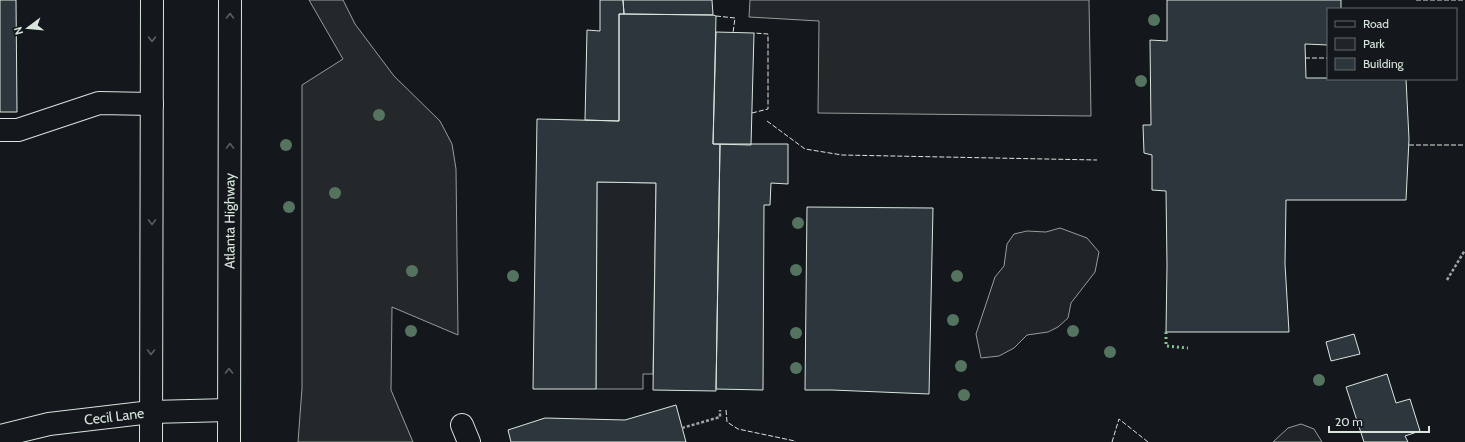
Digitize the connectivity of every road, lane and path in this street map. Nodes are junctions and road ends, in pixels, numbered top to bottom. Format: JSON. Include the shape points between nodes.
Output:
{"nodes":[{"id":1,"x":152,"y":0,"type":"edge"},
{"id":2,"x":230,"y":0,"type":"edge"},
{"id":3,"x":152,"y":104,"type":"junction"},
{"id":4,"x":0,"y":130,"type":"edge"},
{"id":5,"x":1465,"y":250,"type":"edge"},
{"id":6,"x":1447,"y":280,"type":"dead end"},
{"id":7,"x":229,"y":410,"type":"junction"},
{"id":8,"x":720,"y":410,"type":"dead end"},
{"id":9,"x":151,"y":412,"type":"junction"},
{"id":10,"x":682,"y":428,"type":"dead end"},
{"id":11,"x":0,"y":436,"type":"edge"},
{"id":12,"x":151,"y":442,"type":"edge"},
{"id":13,"x":229,"y":442,"type":"edge"}],
"edges":[{"from":1,"to":3,"type":"main road","one_way":true},
{"from":7,"to":2,"type":"main road","name":"Atlanta Highway","one_way":true},
{"from":3,"to":4,"type":"main road","via":[[99,103],[18,130]]},
{"from":3,"to":9,"type":"main road","one_way":true},
{"from":5,"to":6,"type":"path"},
{"from":7,"to":9,"type":"main road","name":"Cecil Lane"},
{"from":7,"to":13,"type":"main road","name":"Atlanta Highway"},
{"from":8,"to":10,"type":"path","via":[[720,417]]},
{"from":9,"to":11,"type":"main road","name":"Cecil Lane","via":[[50,424]]},
{"from":9,"to":12,"type":"main road"}]}
